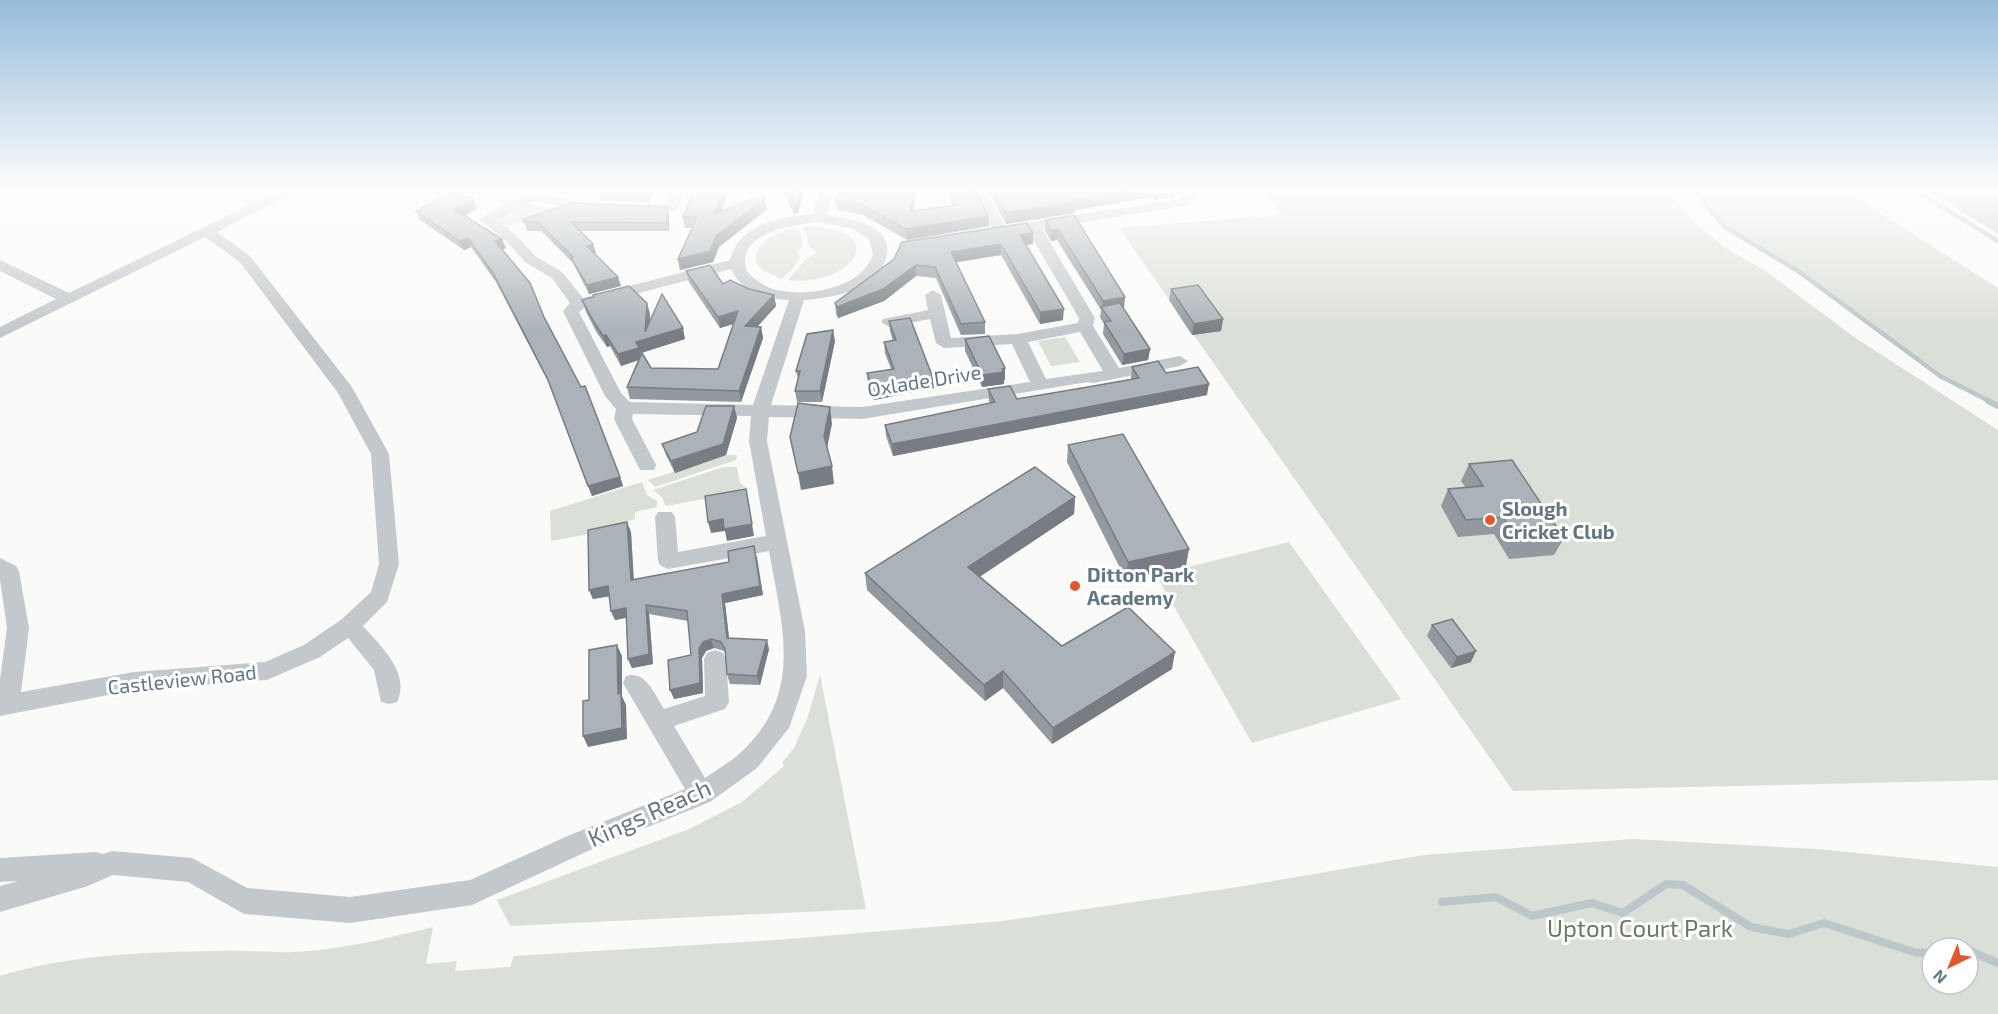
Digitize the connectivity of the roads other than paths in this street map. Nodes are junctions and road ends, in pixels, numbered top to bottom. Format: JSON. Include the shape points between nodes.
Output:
{"nodes":[{"id":1,"x":191,"y":238,"type":"edge"},
{"id":2,"x":216,"y":238,"type":"edge"},
{"id":3,"x":511,"y":238,"type":"edge"},
{"id":4,"x":751,"y":238,"type":"edge"},
{"id":5,"x":875,"y":238,"type":"edge"},
{"id":6,"x":1040,"y":238,"type":"edge"},
{"id":7,"x":736,"y":264,"type":"junction"},
{"id":8,"x":0,"y":265,"type":"edge"},
{"id":9,"x":933,"y":295,"type":"dead end"},
{"id":10,"x":798,"y":296,"type":"junction"},
{"id":11,"x":68,"y":299,"type":"junction"},
{"id":12,"x":579,"y":304,"type":"junction"},
{"id":13,"x":938,"y":313,"type":"junction"},
{"id":14,"x":889,"y":322,"type":"edge"},
{"id":15,"x":1085,"y":326,"type":"junction"},
{"id":16,"x":0,"y":333,"type":"edge"},
{"id":17,"x":1018,"y":339,"type":"junction"},
{"id":18,"x":1180,"y":361,"type":"dead end"},
{"id":19,"x":1114,"y":374,"type":"junction"},
{"id":20,"x":1040,"y":385,"type":"junction"},
{"id":21,"x":625,"y":408,"type":"junction"},
{"id":22,"x":761,"y":409,"type":"junction"},
{"id":23,"x":647,"y":465,"type":"dead end"},
{"id":24,"x":666,"y":517,"type":"dead end"},
{"id":25,"x":776,"y":542,"type":"junction"},
{"id":26,"x":0,"y":566,"type":"edge"},
{"id":27,"x":350,"y":625,"type":"junction"},
{"id":28,"x":715,"y":660,"type":"dead end"},
{"id":29,"x":634,"y":683,"type":"dead end"},
{"id":30,"x":389,"y":695,"type":"dead end"},
{"id":31,"x":4,"y":705,"type":"edge"},
{"id":32,"x":659,"y":722,"type":"junction"},
{"id":33,"x":701,"y":794,"type":"junction"},
{"id":34,"x":112,"y":863,"type":"junction"},
{"id":35,"x":0,"y":870,"type":"edge"},
{"id":36,"x":0,"y":898,"type":"edge"}],
"edges":[{"from":1,"to":11,"type":"street"},
{"from":2,"to":27,"type":"street","name":"Castleview Road","via":[[252,268],[346,391],[380,454],[389,564],[380,596]]},
{"from":3,"to":12,"type":"street","via":[[530,259],[557,275]]},
{"from":4,"to":7,"type":"street","via":[[738,252]]},
{"from":5,"to":10,"type":"street","via":[[886,249],[866,276],[824,294]]},
{"from":6,"to":15,"type":"street","via":[[1087,318]]},
{"from":7,"to":10,"type":"street","via":[[750,283],[764,290]]},
{"from":7,"to":12,"type":"street","via":[[707,268]]},
{"from":8,"to":11,"type":"street"},
{"from":9,"to":13,"type":"street"},
{"from":10,"to":22,"type":"street","name":"Kings Reach"},
{"from":11,"to":16,"type":"street"},
{"from":12,"to":21,"type":"street","via":[[571,311],[614,396]]},
{"from":13,"to":14,"type":"street"},
{"from":13,"to":17,"type":"street","via":[[944,343]]},
{"from":15,"to":17,"type":"street"},
{"from":15,"to":19,"type":"street"},
{"from":17,"to":20,"type":"street"},
{"from":18,"to":19,"type":"street","name":"Oxlade Drive"},
{"from":19,"to":20,"type":"street","name":"Oxlade Drive"},
{"from":20,"to":22,"type":"street","name":"Oxlade Drive","via":[[862,413]]},
{"from":21,"to":22,"type":"street","name":"Oxlade Drive"},
{"from":21,"to":23,"type":"street","via":[[623,419]]},
{"from":22,"to":25,"type":"street","name":"Kings Reach","via":[[758,441]]},
{"from":24,"to":25,"type":"street","via":[[668,561]]},
{"from":25,"to":33,"type":"street","name":"Kings Reach","via":[[794,631],[796,676],[781,721],[748,761]]},
{"from":26,"to":31,"type":"street","via":[[9,571],[18,628]]},
{"from":27,"to":30,"type":"street","via":[[385,667]]},
{"from":27,"to":31,"type":"street","name":"Castleview Road","via":[[312,651],[267,671],[134,681]]},
{"from":28,"to":32,"type":"street","via":[[717,702]]},
{"from":29,"to":32,"type":"street"},
{"from":32,"to":33,"type":"street"},
{"from":33,"to":34,"type":"street","name":"Kings Reach","via":[[472,892],[350,910],[244,901],[192,870]]},
{"from":34,"to":35,"type":"street","name":"Kings Reach"},
{"from":34,"to":36,"type":"street","name":"Kings Reach","via":[[88,874]]}]}
